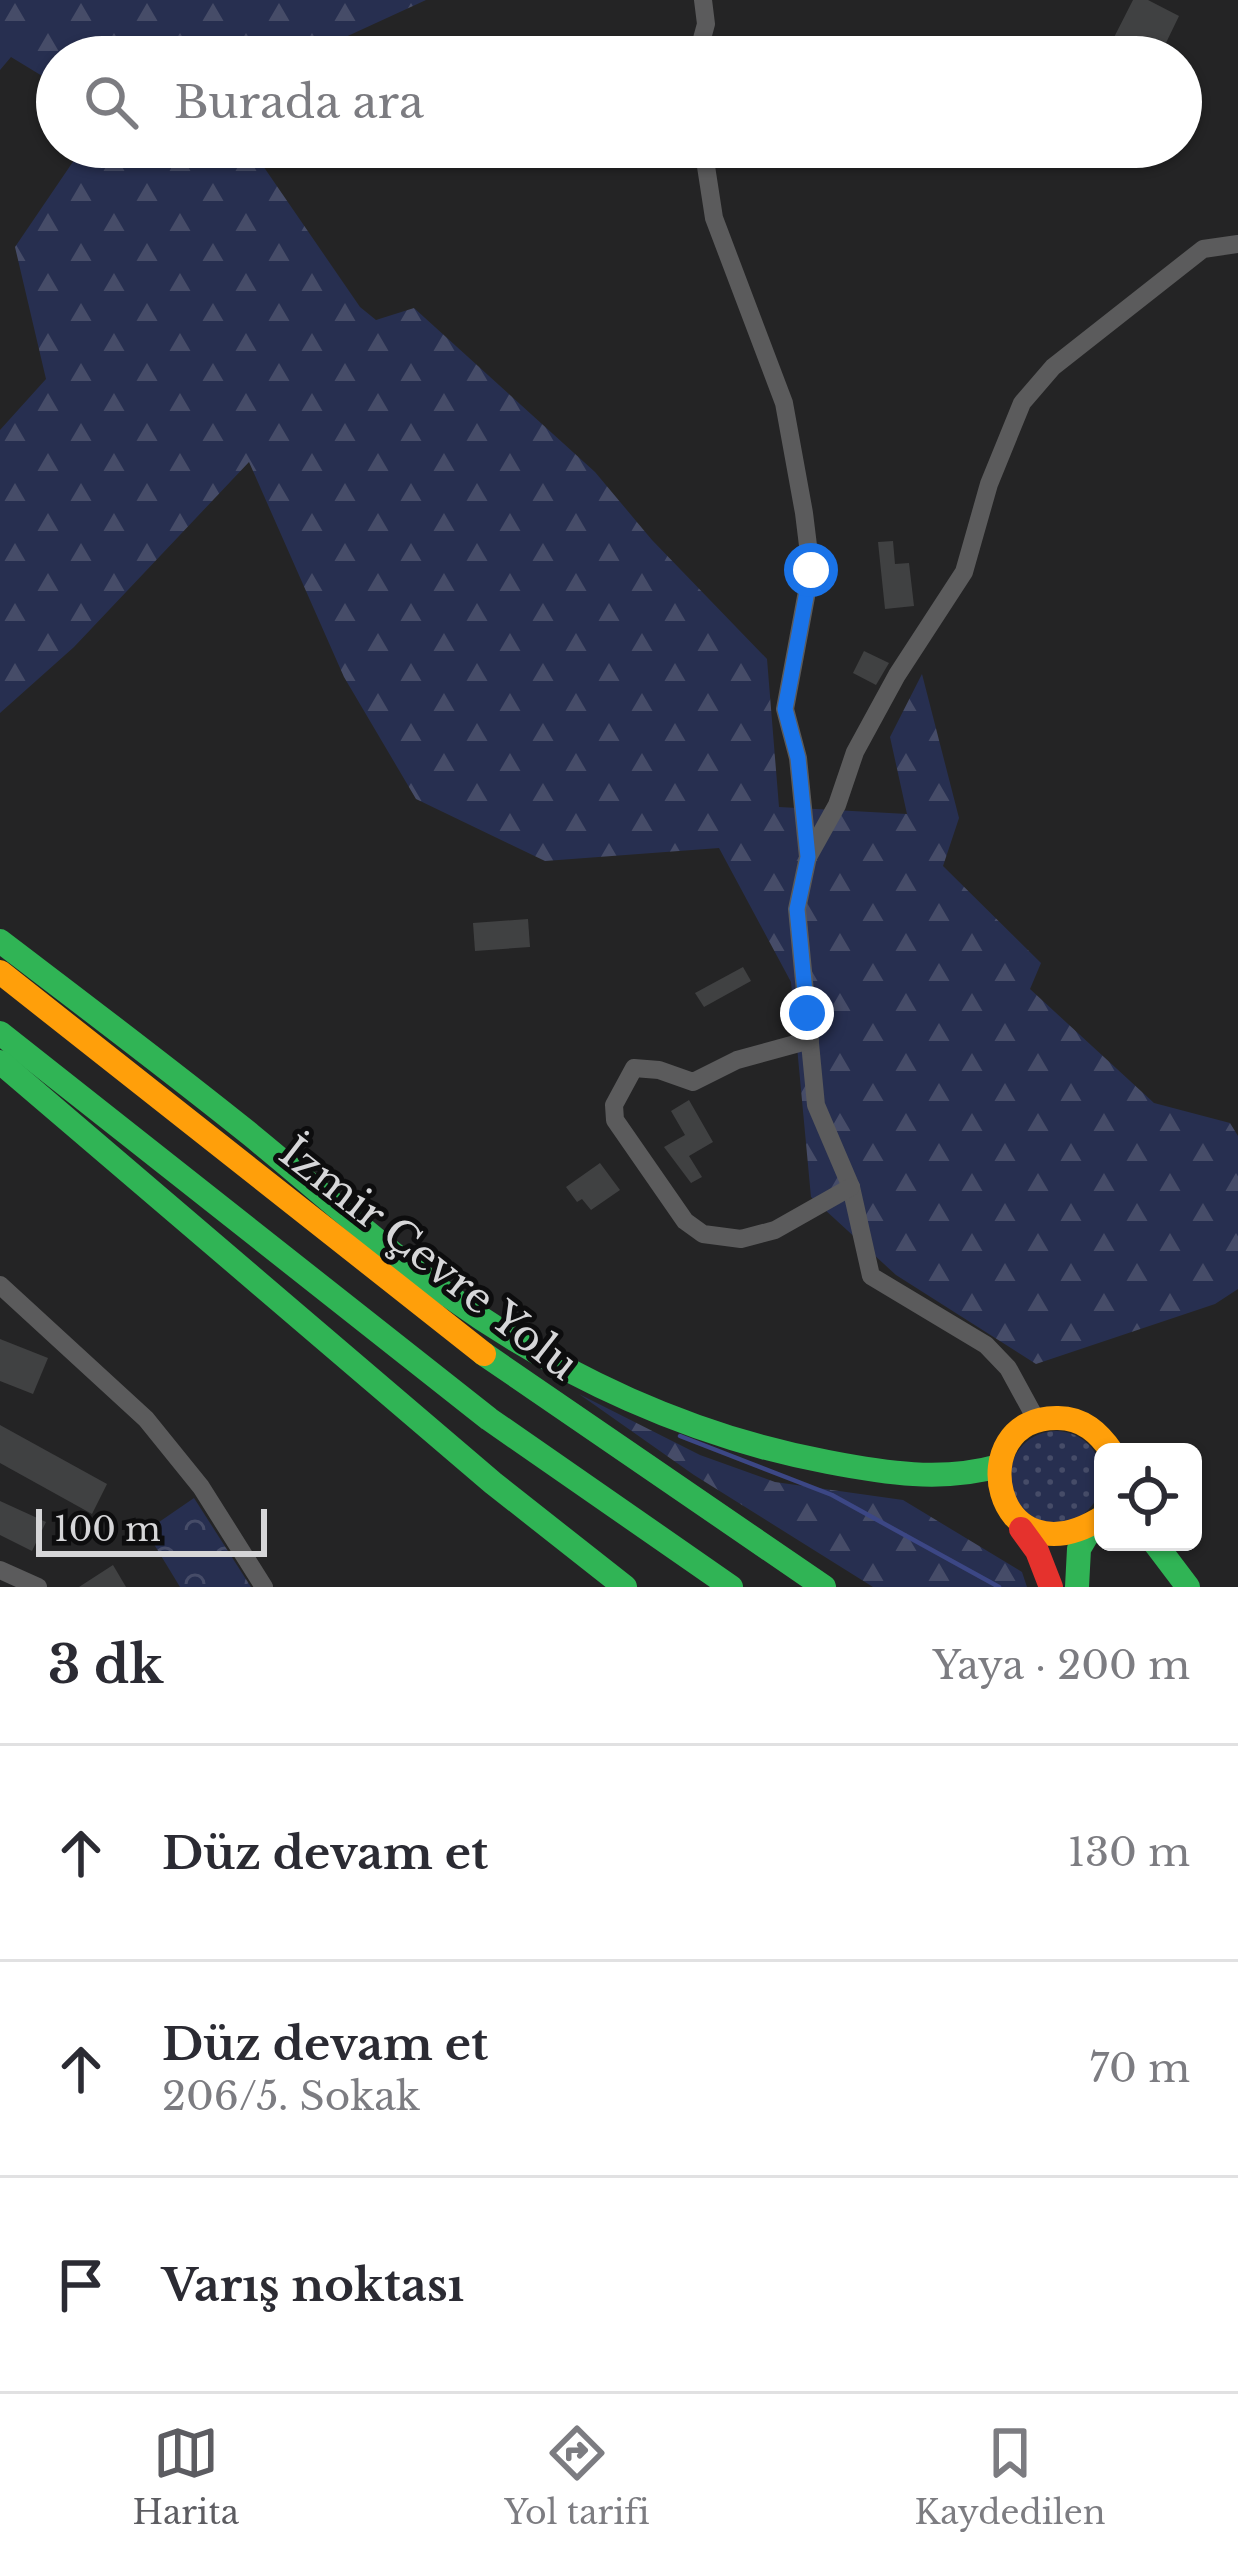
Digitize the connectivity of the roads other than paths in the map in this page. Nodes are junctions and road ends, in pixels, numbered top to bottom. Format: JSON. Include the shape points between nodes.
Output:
{"nodes":[{"id":1,"x":703,"y":0,"type":"edge"},
{"id":2,"x":703,"y":36,"type":"edge"},
{"id":3,"x":707,"y":168,"type":"edge"},
{"id":4,"x":1238,"y":244,"type":"edge"},
{"id":5,"x":808,"y":857,"type":"junction"},
{"id":6,"x":0,"y":941,"type":"edge"},
{"id":7,"x":0,"y":972,"type":"edge"},
{"id":8,"x":0,"y":1033,"type":"edge"},
{"id":9,"x":810,"y":1040,"type":"junction"},
{"id":10,"x":0,"y":1062,"type":"edge"},
{"id":11,"x":850,"y":1187,"type":"junction"},
{"id":12,"x":0,"y":1285,"type":"edge"},
{"id":13,"x":1037,"y":1421,"type":"junction"},
{"id":14,"x":1106,"y":1443,"type":"edge"},
{"id":15,"x":999,"y":1466,"type":"junction"},
{"id":16,"x":1009,"y":1512,"type":"junction"},
{"id":17,"x":1094,"y":1524,"type":"edge"},
{"id":18,"x":1094,"y":1528,"type":"edge"},
{"id":19,"x":1161,"y":1551,"type":"edge"},
{"id":20,"x":0,"y":1570,"type":"edge"},
{"id":21,"x":38,"y":1587,"type":"edge"},
{"id":22,"x":264,"y":1587,"type":"edge"},
{"id":23,"x":625,"y":1587,"type":"edge"},
{"id":24,"x":731,"y":1587,"type":"edge"},
{"id":25,"x":824,"y":1587,"type":"edge"},
{"id":26,"x":1051,"y":1587,"type":"edge"},
{"id":27,"x":1077,"y":1587,"type":"edge"},
{"id":28,"x":1188,"y":1587,"type":"edge"}],
"edges":[{"from":1,"to":2,"type":"street"},
{"from":3,"to":5,"type":"street","via":[[714,218],[784,403],[804,513],[811,570],[785,709]]},
{"from":4,"to":5,"type":"street","via":[[1203,249],[1053,367],[1022,403],[964,572],[854,752]]},
{"from":5,"to":9,"type":"street","via":[[797,909]]},
{"from":6,"to":15,"type":"main road","via":[[406,1265],[547,1357],[792,1454],[942,1478]]},
{"from":7,"to":25,"type":"main road","name":"İzmir Çevre Yolu","via":[[515,1378]]},
{"from":8,"to":24,"type":"main road","name":"İzmir Çevre Yolu","via":[[489,1419]]},
{"from":9,"to":11,"type":"street","via":[[816,1105]]},
{"from":9,"to":11,"type":"street","via":[[736,1060],[693,1082],[634,1068],[614,1120],[685,1221],[703,1234],[741,1239],[775,1230]]},
{"from":10,"to":23,"type":"main road"},
{"from":11,"to":13,"type":"street","via":[[871,1276],[986,1345]]},
{"from":12,"to":22,"type":"street","via":[[146,1419]]},
{"from":13,"to":14,"type":"main road","via":[[1082,1423]]},
{"from":13,"to":15,"type":"main road","via":[[1012,1438]]},
{"from":15,"to":16,"type":"main road"},
{"from":16,"to":17,"type":"main road","via":[[1048,1537]]},
{"from":16,"to":26,"type":"main road"},
{"from":18,"to":27,"type":"main road","via":[[1079,1549]]},
{"from":19,"to":28,"type":"main road"},
{"from":20,"to":21,"type":"street"}]}
